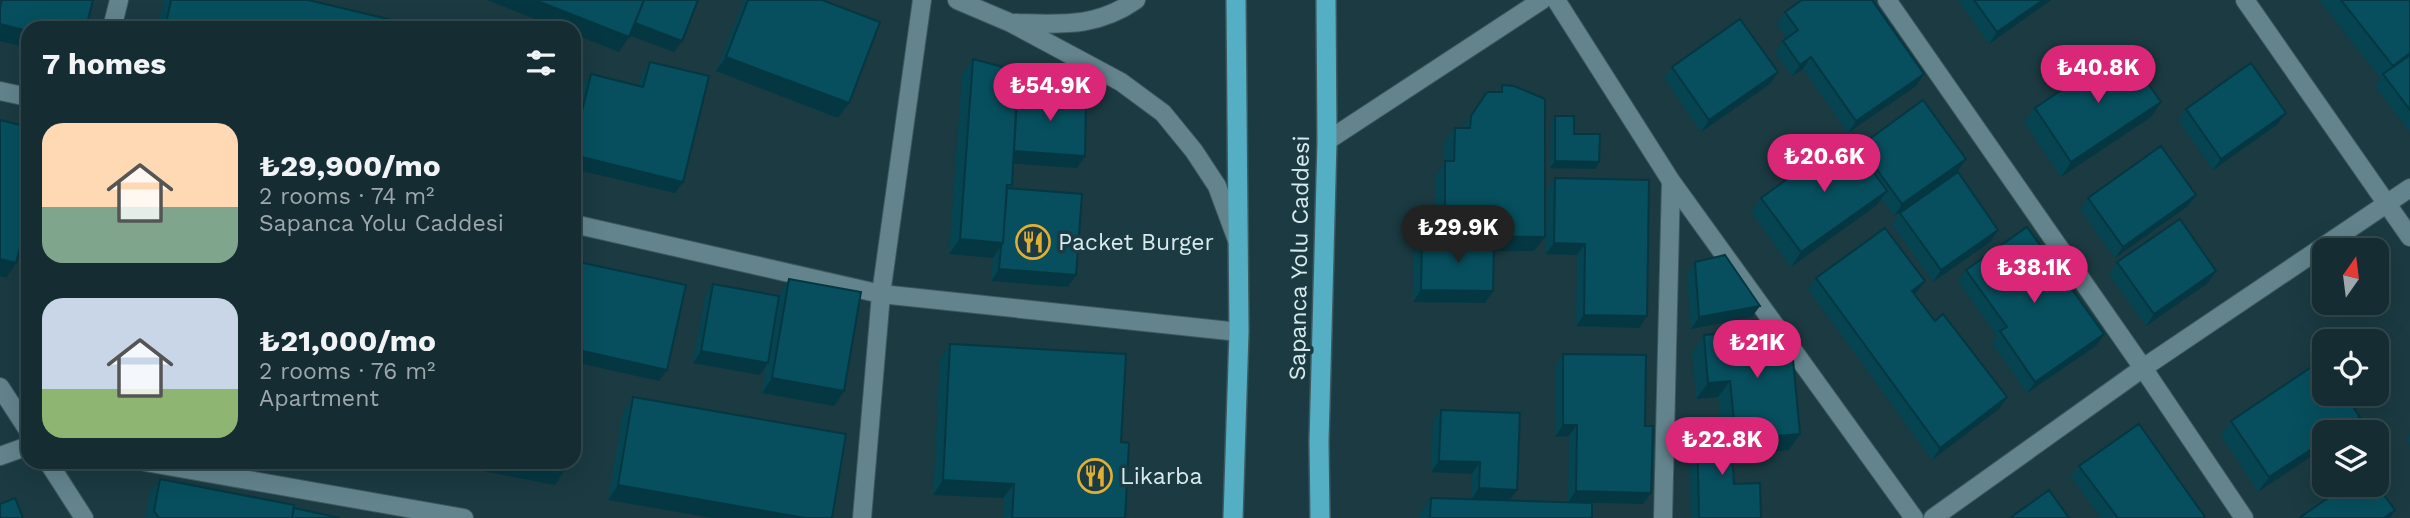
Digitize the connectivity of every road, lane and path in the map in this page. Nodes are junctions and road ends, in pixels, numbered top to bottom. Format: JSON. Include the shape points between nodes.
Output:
{"nodes":[{"id":1,"x":119,"y":0,"type":"edge"},
{"id":2,"x":922,"y":0,"type":"edge"},
{"id":3,"x":957,"y":0,"type":"edge"},
{"id":4,"x":1136,"y":0,"type":"edge"},
{"id":5,"x":1236,"y":0,"type":"edge"},
{"id":6,"x":1326,"y":0,"type":"edge"},
{"id":7,"x":1542,"y":0,"type":"edge"},
{"id":8,"x":1556,"y":0,"type":"edge"},
{"id":9,"x":1887,"y":0,"type":"edge"},
{"id":10,"x":2245,"y":0,"type":"edge"},
{"id":11,"x":114,"y":21,"type":"edge"},
{"id":12,"x":1012,"y":23,"type":"junction"},
{"id":13,"x":0,"y":91,"type":"edge"},
{"id":14,"x":21,"y":96,"type":"edge"},
{"id":15,"x":1327,"y":141,"type":"junction"},
{"id":16,"x":1671,"y":181,"type":"junction"},
{"id":17,"x":2410,"y":188,"type":"edge"},
{"id":18,"x":2387,"y":204,"type":"junction"},
{"id":19,"x":581,"y":226,"type":"edge"},
{"id":20,"x":2410,"y":237,"type":"edge"},
{"id":21,"x":1238,"y":245,"type":"junction"},
{"id":22,"x":881,"y":294,"type":"junction"},
{"id":23,"x":1239,"y":332,"type":"junction"},
{"id":24,"x":2143,"y":368,"type":"junction"},
{"id":25,"x":0,"y":387,"type":"edge"},
{"id":26,"x":21,"y":419,"type":"edge"},
{"id":27,"x":21,"y":448,"type":"edge"},
{"id":28,"x":0,"y":456,"type":"edge"},
{"id":29,"x":52,"y":469,"type":"edge"},
{"id":30,"x":185,"y":469,"type":"edge"},
{"id":31,"x":84,"y":518,"type":"edge"},
{"id":32,"x":464,"y":518,"type":"edge"},
{"id":33,"x":862,"y":518,"type":"edge"},
{"id":34,"x":1233,"y":518,"type":"edge"},
{"id":35,"x":1320,"y":518,"type":"edge"},
{"id":36,"x":1663,"y":518,"type":"edge"},
{"id":37,"x":1914,"y":518,"type":"edge"},
{"id":38,"x":1933,"y":518,"type":"edge"},
{"id":39,"x":2244,"y":518,"type":"edge"}],
"edges":[{"from":1,"to":11,"type":"street"},
{"from":2,"to":22,"type":"street"},
{"from":3,"to":12,"type":"street"},
{"from":4,"to":12,"type":"street","via":[[1118,12],[1076,24]]},
{"from":5,"to":21,"type":"highway"},
{"from":6,"to":15,"type":"highway","name":"Sapanca Yolu Caddesi"},
{"from":7,"to":15,"type":"street"},
{"from":8,"to":16,"type":"street"},
{"from":9,"to":24,"type":"street"},
{"from":10,"to":18,"type":"street"},
{"from":12,"to":21,"type":"street","via":[[1121,82],[1163,113],[1217,186]]},
{"from":13,"to":14,"type":"street"},
{"from":15,"to":35,"type":"highway","name":"Sapanca Yolu Caddesi"},
{"from":16,"to":36,"type":"street"},
{"from":16,"to":37,"type":"street"},
{"from":17,"to":18,"type":"street"},
{"from":18,"to":20,"type":"street"},
{"from":18,"to":24,"type":"street"},
{"from":19,"to":22,"type":"street"},
{"from":21,"to":23,"type":"highway"},
{"from":22,"to":23,"type":"street"},
{"from":22,"to":33,"type":"street"},
{"from":23,"to":34,"type":"highway"},
{"from":24,"to":38,"type":"street"},
{"from":24,"to":39,"type":"street"},
{"from":25,"to":26,"type":"street"},
{"from":27,"to":28,"type":"street"},
{"from":29,"to":31,"type":"street"},
{"from":30,"to":32,"type":"street"}]}
